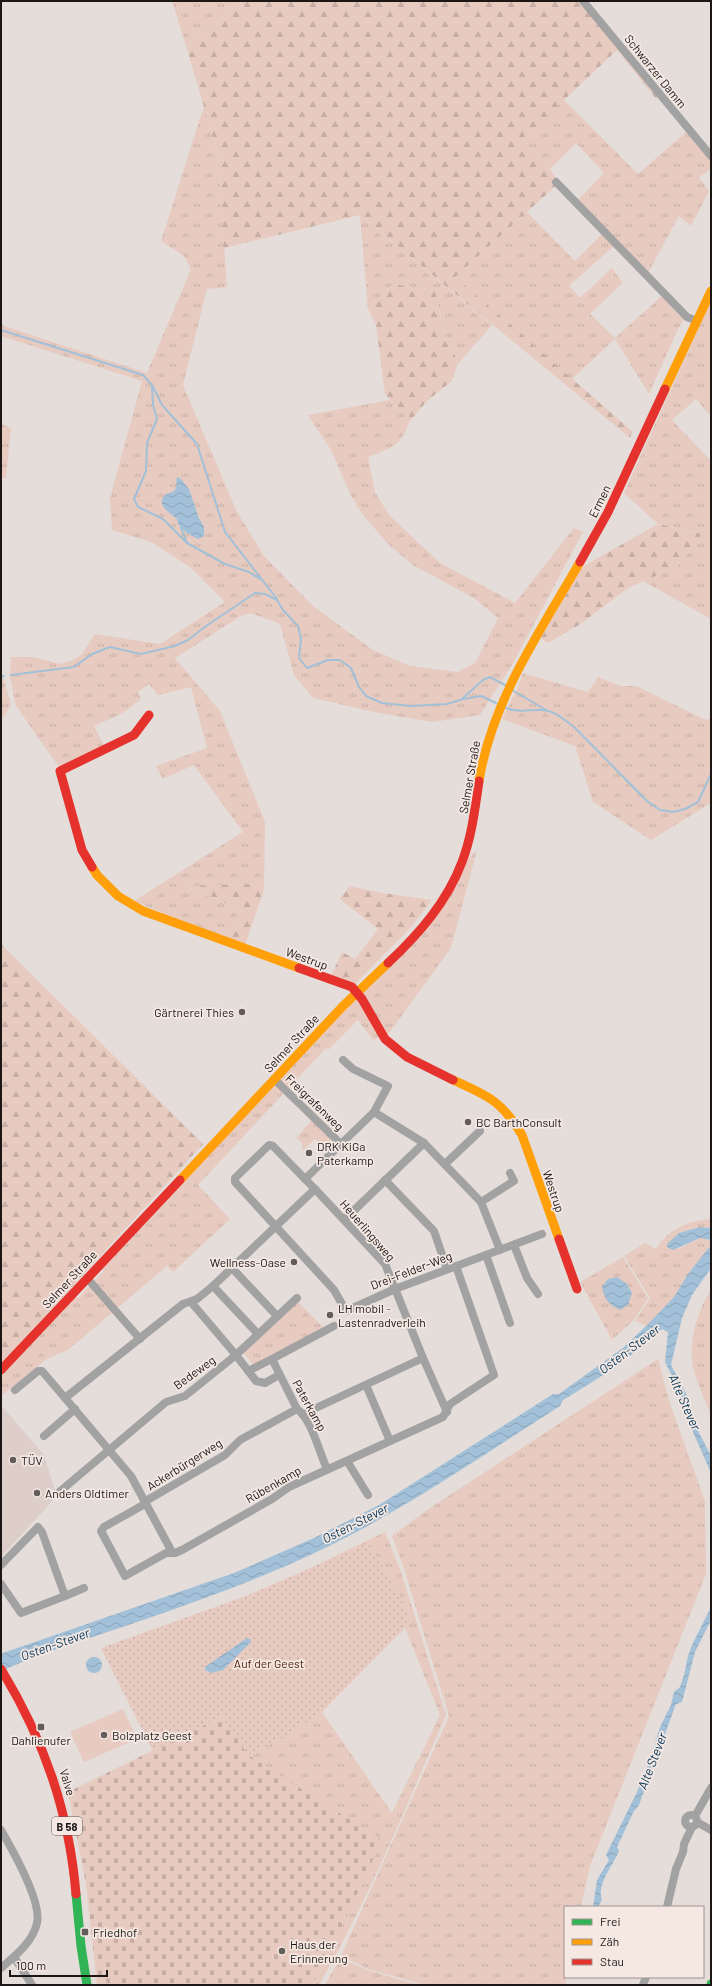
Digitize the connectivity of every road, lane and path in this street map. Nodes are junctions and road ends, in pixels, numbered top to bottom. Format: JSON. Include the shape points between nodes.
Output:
{"nodes":[{"id":1,"x":583,"y":1,"type":"edge"},
{"id":2,"x":711,"y":156,"type":"edge"},
{"id":3,"x":556,"y":182,"type":"dead end"},
{"id":4,"x":711,"y":291,"type":"edge"},
{"id":5,"x":697,"y":321,"type":"junction"},
{"id":6,"x":509,"y":687,"type":"joint"},
{"id":7,"x":149,"y":715,"type":"dead end"},
{"id":8,"x":356,"y":992,"type":"junction"},
{"id":9,"x":343,"y":1060,"type":"dead end"},
{"id":10,"x":274,"y":1079,"type":"junction"},
{"id":11,"x":374,"y":1112,"type":"junction"},
{"id":12,"x":480,"y":1131,"type":"dead end"},
{"id":13,"x":424,"y":1143,"type":"junction"},
{"id":14,"x":341,"y":1144,"type":"junction"},
{"id":15,"x":444,"y":1164,"type":"junction"},
{"id":16,"x":510,"y":1173,"type":"dead end"},
{"id":17,"x":305,"y":1179,"type":"junction"},
{"id":18,"x":385,"y":1180,"type":"junction"},
{"id":19,"x":315,"y":1189,"type":"junction"},
{"id":20,"x":481,"y":1202,"type":"junction"},
{"id":21,"x":344,"y":1220,"type":"junction"},
{"id":22,"x":276,"y":1226,"type":"junction"},
{"id":23,"x":542,"y":1234,"type":"dead end"},
{"id":24,"x":514,"y":1245,"type":"junction"},
{"id":25,"x":500,"y":1250,"type":"junction"},
{"id":26,"x":486,"y":1255,"type":"junction"},
{"id":27,"x":456,"y":1266,"type":"junction"},
{"id":28,"x":232,"y":1268,"type":"junction"},
{"id":29,"x":447,"y":1269,"type":"junction"},
{"id":30,"x":87,"y":1278,"type":"junction"},
{"id":31,"x":213,"y":1286,"type":"junction"},
{"id":32,"x":395,"y":1289,"type":"junction"},
{"id":33,"x":577,"y":1289,"type":"dead end"},
{"id":34,"x":538,"y":1294,"type":"dead end"},
{"id":35,"x":297,"y":1298,"type":"dead end"},
{"id":36,"x":191,"y":1302,"type":"junction"},
{"id":37,"x":277,"y":1316,"type":"junction"},
{"id":38,"x":510,"y":1323,"type":"dead end"},
{"id":39,"x":334,"y":1326,"type":"dead end"},
{"id":40,"x":258,"y":1334,"type":"junction"},
{"id":41,"x":140,"y":1338,"type":"junction"},
{"id":42,"x":236,"y":1355,"type":"junction"},
{"id":43,"x":423,"y":1358,"type":"junction"},
{"id":44,"x":272,"y":1359,"type":"junction"},
{"id":45,"x":1,"y":1370,"type":"edge"},
{"id":46,"x":248,"y":1371,"type":"junction"},
{"id":47,"x":280,"y":1375,"type":"junction"},
{"id":48,"x":366,"y":1385,"type":"junction"},
{"id":49,"x":15,"y":1390,"type":"dead end"},
{"id":50,"x":66,"y":1398,"type":"junction"},
{"id":51,"x":75,"y":1409,"type":"junction"},
{"id":52,"x":300,"y":1411,"type":"junction"},
{"id":53,"x":447,"y":1412,"type":"junction"},
{"id":54,"x":44,"y":1436,"type":"dead end"},
{"id":55,"x":390,"y":1441,"type":"junction"},
{"id":56,"x":109,"y":1450,"type":"junction"},
{"id":57,"x":347,"y":1461,"type":"junction"},
{"id":58,"x":327,"y":1469,"type":"junction"},
{"id":59,"x":58,"y":1493,"type":"dead end"},
{"id":60,"x":368,"y":1495,"type":"dead end"},
{"id":61,"x":145,"y":1503,"type":"junction"},
{"id":62,"x":172,"y":1552,"type":"junction"},
{"id":63,"x":1,"y":1565,"type":"edge"},
{"id":64,"x":1,"y":1584,"type":"edge"},
{"id":65,"x":84,"y":1588,"type":"dead end"},
{"id":66,"x":65,"y":1596,"type":"junction"},
{"id":67,"x":3,"y":1673,"type":"edge"},
{"id":68,"x":711,"y":1788,"type":"edge"},
{"id":69,"x":695,"y":1822,"type":"junction"},
{"id":70,"x":1,"y":1830,"type":"edge"},
{"id":71,"x":711,"y":1830,"type":"edge"},
{"id":72,"x":667,"y":1906,"type":"edge"},
{"id":73,"x":14,"y":1957,"type":"junction"},
{"id":74,"x":1,"y":1968,"type":"edge"},
{"id":75,"x":32,"y":1985,"type":"edge"},
{"id":76,"x":86,"y":1985,"type":"edge"}],
"edges":[{"from":1,"to":2,"type":"street","name":"Schwarzer Damm"},
{"from":3,"to":5,"type":"street","via":[[687,317]]},
{"from":4,"to":5,"type":"main road","name":"Ermen"},
{"from":5,"to":6,"type":"main road","name":"Ermen","via":[[608,512]]},
{"from":6,"to":8,"type":"main road","name":"Selmer Straße","via":[[497,711],[484,753],[468,844],[449,890],[423,928]]},
{"from":7,"to":8,"type":"main road","name":"Westrup","via":[[134,735],[60,771],[82,850],[97,875],[108,888],[143,911],[352,987]]},
{"from":8,"to":10,"type":"main road","name":"Selmer Straße"},
{"from":8,"to":33,"type":"main road","name":"Westrup","via":[[380,1033],[394,1047],[425,1066],[492,1098],[510,1116],[522,1135]]},
{"from":9,"to":11,"type":"street","via":[[354,1069],[388,1086]]},
{"from":10,"to":14,"type":"street","name":"Freigrafenweg"},
{"from":10,"to":30,"type":"main road","name":"Selmer Straße"},
{"from":11,"to":13,"type":"street"},
{"from":11,"to":14,"type":"street"},
{"from":12,"to":15,"type":"street"},
{"from":13,"to":15,"type":"street"},
{"from":13,"to":18,"type":"street"},
{"from":14,"to":17,"type":"street","name":"Freigrafenweg"},
{"from":15,"to":20,"type":"street"},
{"from":16,"to":20,"type":"street","via":[[514,1181]]},
{"from":17,"to":19,"type":"street"},
{"from":17,"to":22,"type":"street","via":[[273,1146],[269,1145],[235,1178],[235,1182]]},
{"from":18,"to":21,"type":"street"},
{"from":18,"to":29,"type":"street","via":[[434,1231]]},
{"from":19,"to":21,"type":"street","name":"Heuerlingsweg"},
{"from":19,"to":22,"type":"street"},
{"from":20,"to":25,"type":"street"},
{"from":21,"to":32,"type":"street","name":"Heuerlingsweg","via":[[385,1264]]},
{"from":22,"to":28,"type":"street"},
{"from":22,"to":32,"type":"street","name":"Drei-Felder-Weg","via":[[334,1290],[346,1311]]},
{"from":23,"to":24,"type":"street","name":"Drei-Felder-Weg"},
{"from":24,"to":25,"type":"street","name":"Drei-Felder-Weg"},
{"from":24,"to":34,"type":"street","via":[[527,1278]]},
{"from":25,"to":26,"type":"street","name":"Drei-Felder-Weg"},
{"from":26,"to":27,"type":"street","name":"Drei-Felder-Weg"},
{"from":26,"to":38,"type":"street"},
{"from":27,"to":29,"type":"street","name":"Drei-Felder-Weg"},
{"from":27,"to":53,"type":"street","name":"Rübenkamp","via":[[494,1375],[450,1404]]},
{"from":28,"to":31,"type":"street"},
{"from":28,"to":37,"type":"street"},
{"from":29,"to":32,"type":"street","name":"Drei-Felder-Weg"},
{"from":30,"to":41,"type":"street"},
{"from":30,"to":45,"type":"main road","name":"Selmer Straße"},
{"from":31,"to":36,"type":"street"},
{"from":31,"to":40,"type":"street"},
{"from":32,"to":43,"type":"street","name":"Heuerlingsweg"},
{"from":35,"to":37,"type":"street"},
{"from":36,"to":41,"type":"street","via":[[183,1304]]},
{"from":36,"to":42,"type":"street","name":"Paterkamp"},
{"from":37,"to":40,"type":"street"},
{"from":39,"to":44,"type":"street"},
{"from":40,"to":42,"type":"street"},
{"from":41,"to":50,"type":"street"},
{"from":42,"to":46,"type":"street","name":"Paterkamp"},
{"from":42,"to":56,"type":"street","name":"Bedeweg","via":[[185,1396],[166,1402]]},
{"from":43,"to":48,"type":"street"},
{"from":43,"to":53,"type":"street","name":"Heuerlingsweg"},
{"from":44,"to":46,"type":"street"},
{"from":44,"to":47,"type":"street","name":"Paterkamp"},
{"from":46,"to":47,"type":"street","name":"Paterkamp","via":[[256,1381],[265,1383]]},
{"from":47,"to":52,"type":"street","name":"Paterkamp"},
{"from":48,"to":52,"type":"street"},
{"from":48,"to":55,"type":"street"},
{"from":49,"to":50,"type":"street","via":[[38,1371],[42,1371]]},
{"from":50,"to":51,"type":"street"},
{"from":51,"to":54,"type":"street"},
{"from":51,"to":56,"type":"street"},
{"from":52,"to":58,"type":"street","name":"Paterkamp","via":[[315,1436]]},
{"from":52,"to":61,"type":"street","name":"Ackerbürgerweg","via":[[240,1440],[225,1455]]},
{"from":53,"to":55,"type":"street","name":"Rübenkamp","via":[[443,1417]]},
{"from":55,"to":57,"type":"street","name":"Rübenkamp"},
{"from":56,"to":59,"type":"street"},
{"from":56,"to":61,"type":"street","via":[[131,1476]]},
{"from":57,"to":58,"type":"street","name":"Rübenkamp"},
{"from":57,"to":60,"type":"street"},
{"from":58,"to":62,"type":"street","name":"Rübenkamp","via":[[289,1486],[272,1499],[176,1554]]},
{"from":61,"to":62,"type":"street"},
{"from":61,"to":62,"type":"street","name":"Ackerbürgerweg","via":[[104,1528],[101,1531],[102,1536],[125,1576]]},
{"from":63,"to":66,"type":"street","via":[[38,1527]]},
{"from":64,"to":66,"type":"street","via":[[21,1613]]},
{"from":65,"to":66,"type":"street"},
{"from":67,"to":76,"type":"main road","name":"Valve","number":"B 58","via":[[35,1730],[57,1784],[75,1881]]},
{"from":68,"to":69,"type":"street"},
{"from":69,"to":71,"type":"street"},
{"from":69,"to":72,"type":"street","via":[[684,1844]]},
{"from":70,"to":73,"type":"street","via":[[23,1873],[38,1912],[32,1935]]},
{"from":73,"to":74,"type":"street"},
{"from":73,"to":75,"type":"street"}]}
